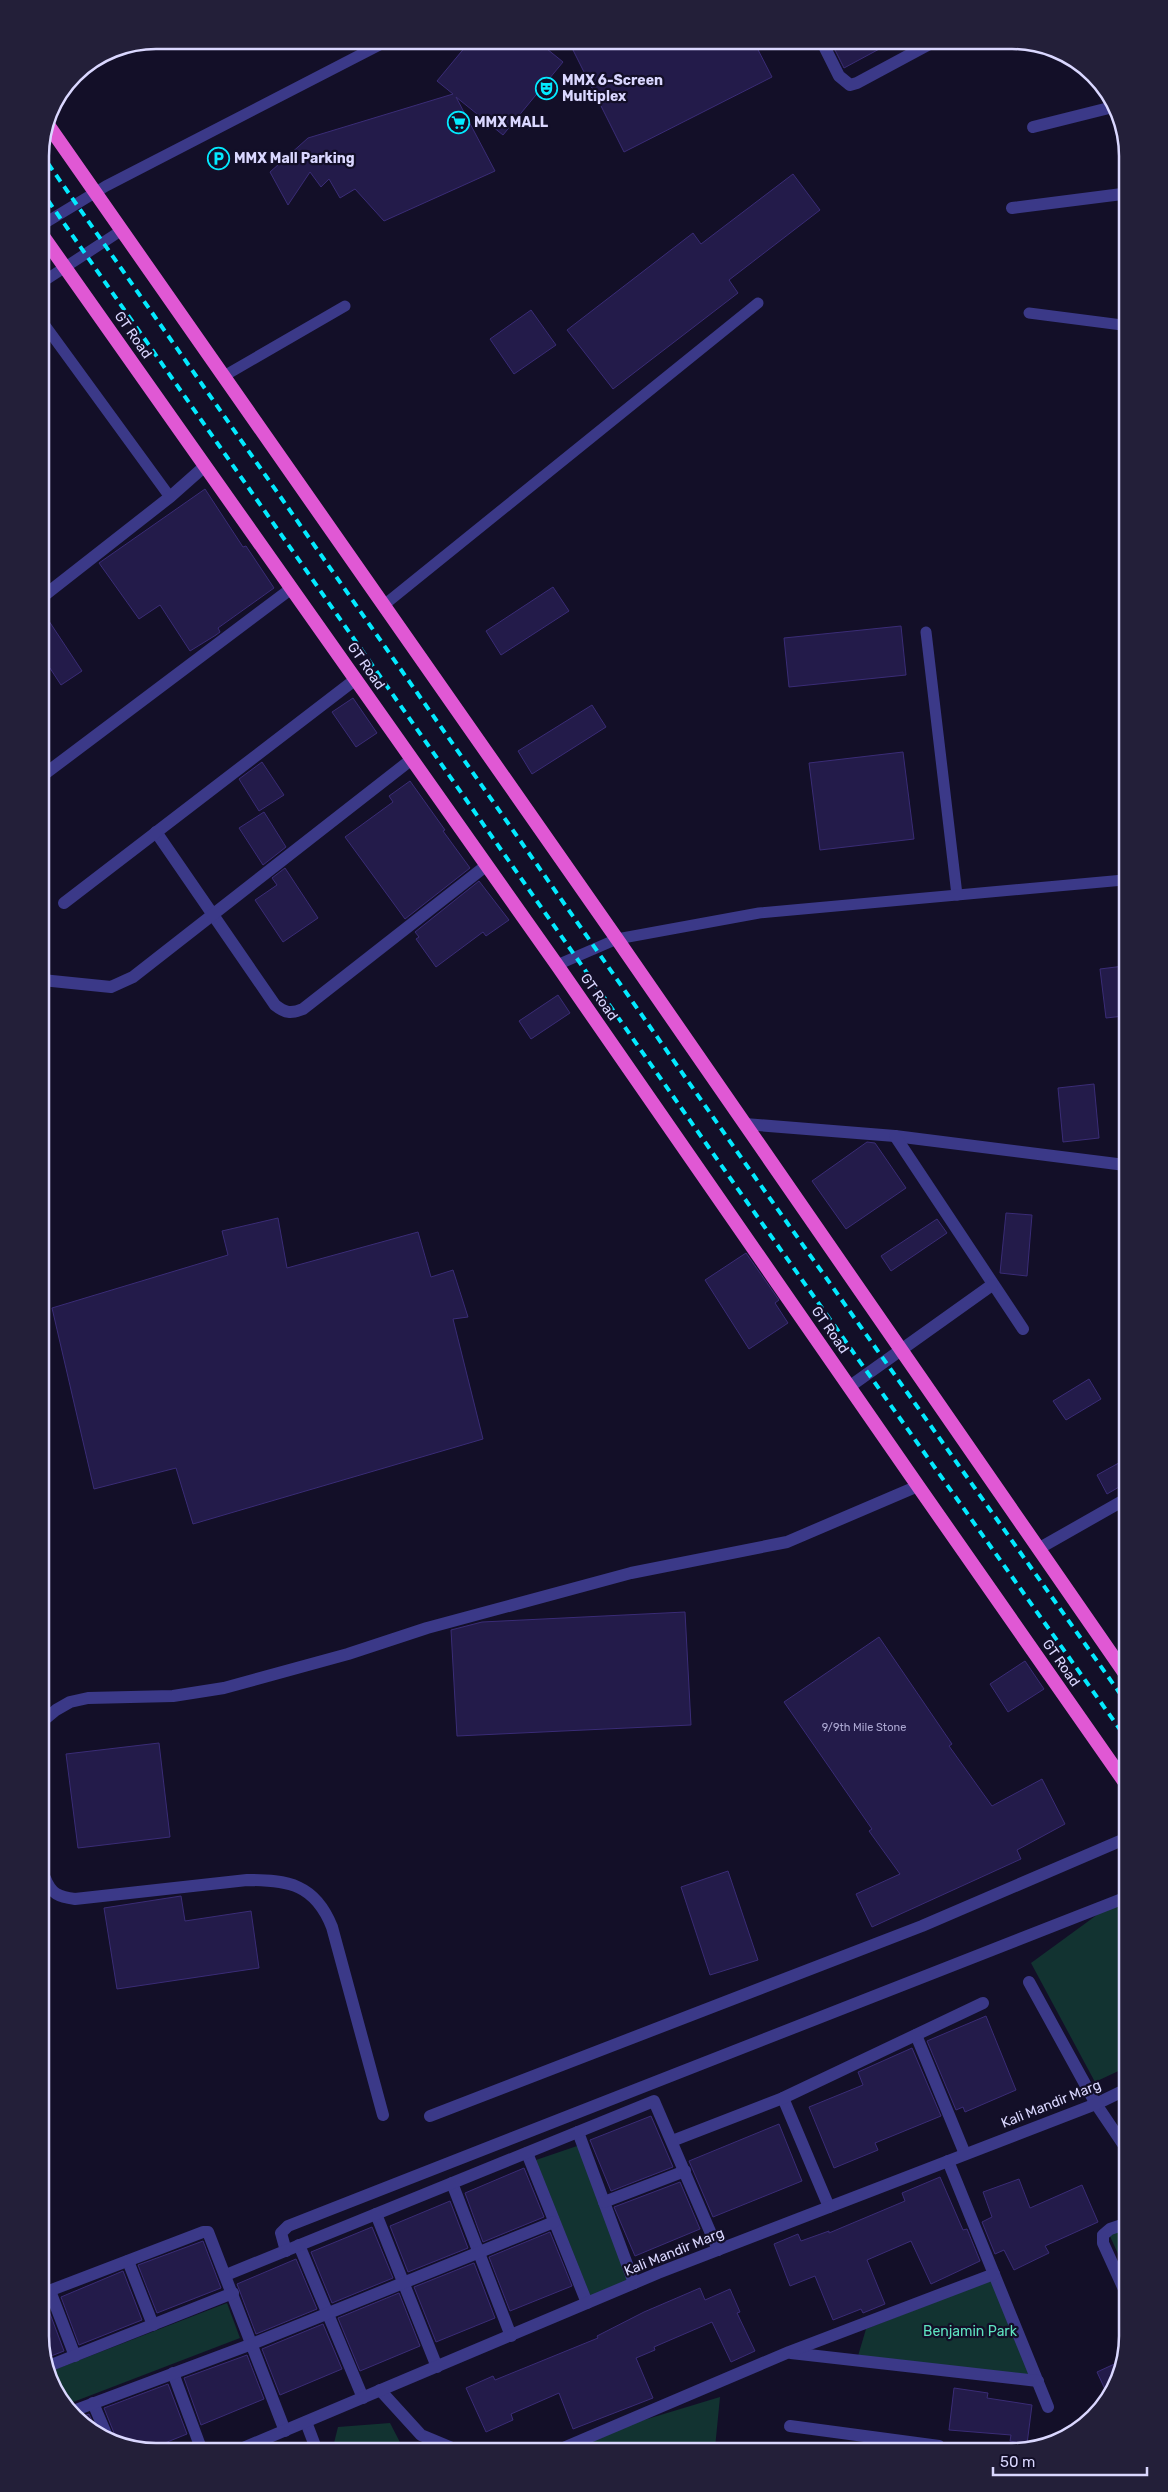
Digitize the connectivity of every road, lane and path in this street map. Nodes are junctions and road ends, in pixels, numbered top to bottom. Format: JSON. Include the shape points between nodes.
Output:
{"nodes":[{"id":1,"x":372,"y":49,"type":"edge"},
{"id":2,"x":826,"y":49,"type":"edge"},
{"id":3,"x":920,"y":49,"type":"edge"},
{"id":4,"x":1108,"y":108,"type":"edge"},
{"id":5,"x":1033,"y":127,"type":"dead end"},
{"id":6,"x":52,"y":130,"type":"edge"},
{"id":7,"x":96,"y":193,"type":"junction"},
{"id":8,"x":1119,"y":194,"type":"edge"},
{"id":9,"x":1012,"y":208,"type":"dead end"},
{"id":10,"x":49,"y":221,"type":"edge"},
{"id":11,"x":122,"y":230,"type":"junction"},
{"id":12,"x":49,"y":245,"type":"edge"},
{"id":13,"x":65,"y":268,"type":"junction"},
{"id":14,"x":49,"y":278,"type":"edge"},
{"id":15,"x":758,"y":302,"type":"dead end"},
{"id":16,"x":345,"y":306,"type":"dead end"},
{"id":17,"x":1029,"y":314,"type":"dead end"},
{"id":18,"x":1119,"y":325,"type":"edge"},
{"id":19,"x":49,"y":331,"type":"edge"},
{"id":20,"x":224,"y":376,"type":"junction"},
{"id":21,"x":205,"y":466,"type":"junction"},
{"id":22,"x":170,"y":497,"type":"junction"},
{"id":23,"x":292,"y":588,"type":"junction"},
{"id":24,"x":49,"y":592,"type":"edge"},
{"id":25,"x":384,"y":605,"type":"junction"},
{"id":26,"x":926,"y":632,"type":"dead end"},
{"id":27,"x":356,"y":679,"type":"junction"},
{"id":28,"x":412,"y":759,"type":"junction"},
{"id":29,"x":49,"y":771,"type":"edge"},
{"id":30,"x":156,"y":832,"type":"junction"},
{"id":31,"x":487,"y":865,"type":"junction"},
{"id":32,"x":1119,"y":880,"type":"edge"},
{"id":33,"x":956,"y":896,"type":"junction"},
{"id":34,"x":64,"y":903,"type":"dead end"},
{"id":35,"x":214,"y":915,"type":"junction"},
{"id":36,"x":618,"y":939,"type":"junction"},
{"id":37,"x":557,"y":964,"type":"junction"},
{"id":38,"x":49,"y":981,"type":"edge"},
{"id":39,"x":745,"y":1124,"type":"junction"},
{"id":40,"x":895,"y":1136,"type":"junction"},
{"id":41,"x":1119,"y":1164,"type":"edge"},
{"id":42,"x":992,"y":1285,"type":"junction"},
{"id":43,"x":1023,"y":1329,"type":"dead end"},
{"id":44,"x":900,"y":1348,"type":"junction"},
{"id":45,"x":849,"y":1387,"type":"junction"},
{"id":46,"x":918,"y":1486,"type":"junction"},
{"id":47,"x":1119,"y":1503,"type":"edge"},
{"id":48,"x":1038,"y":1549,"type":"junction"},
{"id":49,"x":1119,"y":1665,"type":"edge"},
{"id":50,"x":49,"y":1716,"type":"edge"},
{"id":51,"x":1119,"y":1774,"type":"edge"},
{"id":52,"x":1119,"y":1841,"type":"edge"},
{"id":53,"x":49,"y":1885,"type":"edge"},
{"id":54,"x":1119,"y":1900,"type":"edge"},
{"id":55,"x":1029,"y":1982,"type":"dead end"},
{"id":56,"x":983,"y":2003,"type":"dead end"},
{"id":57,"x":916,"y":2035,"type":"junction"},
{"id":58,"x":1119,"y":2093,"type":"edge"},
{"id":59,"x":783,"y":2098,"type":"junction"},
{"id":60,"x":1096,"y":2104,"type":"junction"},
{"id":61,"x":383,"y":2115,"type":"dead end"},
{"id":62,"x":430,"y":2116,"type":"dead end"},
{"id":63,"x":578,"y":2132,"type":"junction"},
{"id":64,"x":1119,"y":2137,"type":"edge"},
{"id":65,"x":672,"y":2141,"type":"junction"},
{"id":66,"x":527,"y":2153,"type":"junction"},
{"id":67,"x":965,"y":2154,"type":"junction"},
{"id":68,"x":948,"y":2161,"type":"junction"},
{"id":69,"x":685,"y":2171,"type":"junction"},
{"id":70,"x":452,"y":2183,"type":"junction"},
{"id":71,"x":604,"y":2202,"type":"junction"},
{"id":72,"x":829,"y":2207,"type":"junction"},
{"id":73,"x":376,"y":2214,"type":"junction"},
{"id":74,"x":554,"y":2222,"type":"junction"},
{"id":75,"x":1119,"y":2226,"type":"edge"},
{"id":76,"x":299,"y":2246,"type":"junction"},
{"id":77,"x":718,"y":2250,"type":"junction"},
{"id":78,"x":286,"y":2251,"type":"junction"},
{"id":79,"x":479,"y":2252,"type":"junction"},
{"id":80,"x":128,"y":2261,"type":"junction"},
{"id":81,"x":994,"y":2274,"type":"junction"},
{"id":82,"x":226,"y":2275,"type":"junction"},
{"id":83,"x":1119,"y":2278,"type":"edge"},
{"id":84,"x":404,"y":2282,"type":"junction"},
{"id":85,"x":634,"y":2283,"type":"junction"},
{"id":86,"x":49,"y":2292,"type":"edge"},
{"id":87,"x":49,"y":2294,"type":"edge"},
{"id":88,"x":233,"y":2294,"type":"junction"},
{"id":89,"x":587,"y":2303,"type":"junction"},
{"id":90,"x":327,"y":2313,"type":"junction"},
{"id":91,"x":153,"y":2325,"type":"junction"},
{"id":92,"x":511,"y":2336,"type":"junction"},
{"id":93,"x":252,"y":2344,"type":"junction"},
{"id":94,"x":789,"y":2352,"type":"junction"},
{"id":95,"x":75,"y":2356,"type":"junction"},
{"id":96,"x":53,"y":2364,"type":"edge"},
{"id":97,"x":437,"y":2367,"type":"junction"},
{"id":98,"x":173,"y":2373,"type":"junction"},
{"id":99,"x":1038,"y":2381,"type":"junction"},
{"id":100,"x":380,"y":2390,"type":"junction"},
{"id":101,"x":363,"y":2398,"type":"junction"},
{"id":102,"x":93,"y":2403,"type":"junction"},
{"id":103,"x":1048,"y":2407,"type":"dead end"},
{"id":104,"x":77,"y":2409,"type":"edge"},
{"id":105,"x":306,"y":2422,"type":"junction"},
{"id":106,"x":790,"y":2426,"type":"dead end"},
{"id":107,"x":105,"y":2430,"type":"edge"},
{"id":108,"x":285,"y":2430,"type":"junction"},
{"id":109,"x":199,"y":2443,"type":"edge"},
{"id":110,"x":255,"y":2443,"type":"edge"},
{"id":111,"x":314,"y":2443,"type":"edge"},
{"id":112,"x":441,"y":2443,"type":"edge"},
{"id":113,"x":575,"y":2443,"type":"edge"},
{"id":114,"x":917,"y":2443,"type":"edge"}],
"edges":[{"from":1,"to":7,"type":"lane"},
{"from":2,"to":3,"type":"street","via":[[839,76],[850,84]]},
{"from":4,"to":5,"type":"street"},
{"from":6,"to":7,"type":"highway"},
{"from":7,"to":10,"type":"lane"},
{"from":7,"to":11,"type":"highway"},
{"from":8,"to":9,"type":"street"},
{"from":11,"to":13,"type":"lane"},
{"from":11,"to":20,"type":"highway"},
{"from":12,"to":13,"type":"highway","name":"GT Road"},
{"from":13,"to":14,"type":"lane"},
{"from":13,"to":21,"type":"highway","name":"GT Road"},
{"from":15,"to":25,"type":"lane"},
{"from":16,"to":20,"type":"lane"},
{"from":17,"to":18,"type":"lane"},
{"from":19,"to":22,"type":"lane"},
{"from":20,"to":25,"type":"highway"},
{"from":21,"to":22,"type":"street"},
{"from":21,"to":23,"type":"highway","name":"GT Road"},
{"from":22,"to":24,"type":"street"},
{"from":23,"to":27,"type":"highway","name":"GT Road"},
{"from":23,"to":29,"type":"street"},
{"from":25,"to":36,"type":"highway"},
{"from":26,"to":33,"type":"lane"},
{"from":27,"to":28,"type":"highway","name":"GT Road"},
{"from":27,"to":30,"type":"street"},
{"from":28,"to":31,"type":"highway","name":"GT Road"},
{"from":28,"to":35,"type":"street"},
{"from":30,"to":34,"type":"street"},
{"from":30,"to":35,"type":"street"},
{"from":31,"to":35,"type":"street","via":[[303,1009],[292,1013],[283,1012],[275,1005]]},
{"from":31,"to":37,"type":"highway","name":"GT Road"},
{"from":32,"to":33,"type":"lane"},
{"from":33,"to":36,"type":"lane","via":[[759,913]]},
{"from":35,"to":38,"type":"street","via":[[121,984],[111,987]]},
{"from":36,"to":37,"type":"lane"},
{"from":36,"to":39,"type":"highway"},
{"from":37,"to":45,"type":"highway","name":"GT Road"},
{"from":39,"to":40,"type":"street"},
{"from":39,"to":44,"type":"highway"},
{"from":40,"to":41,"type":"street"},
{"from":40,"to":42,"type":"street"},
{"from":42,"to":43,"type":"street"},
{"from":42,"to":44,"type":"street"},
{"from":44,"to":45,"type":"street"},
{"from":44,"to":48,"type":"highway"},
{"from":45,"to":46,"type":"highway","name":"GT Road"},
{"from":46,"to":50,"type":"street","via":[[786,1542],[631,1573],[427,1628],[348,1654],[224,1688],[187,1695],[88,1698],[70,1702]]},
{"from":46,"to":51,"type":"highway","name":"GT Road"},
{"from":47,"to":48,"type":"street"},
{"from":48,"to":49,"type":"highway"},
{"from":52,"to":62,"type":"street","via":[[922,1926]]},
{"from":53,"to":61,"type":"street","via":[[62,1898],[75,1899],[247,1880],[274,1880],[301,1887],[320,1905],[332,1927]]},
{"from":54,"to":78,"type":"street","via":[[288,2226],[281,2233]]},
{"from":55,"to":60,"type":"street"},
{"from":56,"to":57,"type":"street"},
{"from":57,"to":59,"type":"street"},
{"from":57,"to":67,"type":"street"},
{"from":58,"to":60,"type":"street","name":"Kali Mandir Marg"},
{"from":59,"to":65,"type":"street"},
{"from":59,"to":72,"type":"street"},
{"from":60,"to":64,"type":"street"},
{"from":60,"to":67,"type":"street","name":"Kali Mandir Marg"},
{"from":63,"to":65,"type":"street","via":[[654,2102]]},
{"from":63,"to":66,"type":"street"},
{"from":63,"to":71,"type":"street"},
{"from":65,"to":69,"type":"street"},
{"from":66,"to":70,"type":"street"},
{"from":66,"to":74,"type":"street"},
{"from":67,"to":68,"type":"street","name":"Kali Mandir Marg"},
{"from":68,"to":72,"type":"street","name":"Kali Mandir Marg"},
{"from":68,"to":81,"type":"street"},
{"from":69,"to":71,"type":"street"},
{"from":69,"to":77,"type":"street"},
{"from":70,"to":73,"type":"street"},
{"from":70,"to":79,"type":"street"},
{"from":71,"to":85,"type":"street"},
{"from":72,"to":77,"type":"street","name":"Kali Mandir Marg"},
{"from":73,"to":76,"type":"street"},
{"from":73,"to":84,"type":"street"},
{"from":74,"to":79,"type":"street"},
{"from":74,"to":89,"type":"street"},
{"from":75,"to":83,"type":"street","via":[[1103,2235]]},
{"from":76,"to":78,"type":"street"},
{"from":76,"to":90,"type":"street"},
{"from":77,"to":85,"type":"street","name":"Kali Mandir Marg"},
{"from":78,"to":82,"type":"street"},
{"from":79,"to":84,"type":"street"},
{"from":79,"to":92,"type":"street"},
{"from":80,"to":82,"type":"street","via":[[208,2232]]},
{"from":80,"to":86,"type":"street"},
{"from":80,"to":91,"type":"street"},
{"from":81,"to":94,"type":"street"},
{"from":81,"to":99,"type":"street"},
{"from":82,"to":88,"type":"street"},
{"from":84,"to":90,"type":"street"},
{"from":84,"to":97,"type":"street"},
{"from":85,"to":89,"type":"street","name":"Kali Mandir Marg"},
{"from":87,"to":95,"type":"street"},
{"from":88,"to":91,"type":"street"},
{"from":88,"to":93,"type":"street"},
{"from":89,"to":92,"type":"street","name":"Kali Mandir Marg"},
{"from":90,"to":93,"type":"street"},
{"from":90,"to":101,"type":"street"},
{"from":91,"to":95,"type":"street"},
{"from":92,"to":97,"type":"street","name":"Kali Mandir Marg"},
{"from":93,"to":98,"type":"street"},
{"from":93,"to":108,"type":"street"},
{"from":94,"to":99,"type":"street"},
{"from":94,"to":113,"type":"street"},
{"from":95,"to":96,"type":"street"},
{"from":97,"to":100,"type":"street","name":"Kali Mandir Marg"},
{"from":98,"to":102,"type":"street"},
{"from":98,"to":109,"type":"street"},
{"from":99,"to":103,"type":"street"},
{"from":100,"to":101,"type":"street","name":"Kali Mandir Marg"},
{"from":100,"to":112,"type":"street","via":[[421,2435]]},
{"from":101,"to":105,"type":"street","name":"Kali Mandir Marg"},
{"from":102,"to":104,"type":"street"},
{"from":102,"to":107,"type":"street"},
{"from":105,"to":108,"type":"street","name":"Kali Mandir Marg"},
{"from":105,"to":111,"type":"street"},
{"from":106,"to":114,"type":"street"},
{"from":108,"to":110,"type":"street","name":"Kali Mandir Marg"}]}
